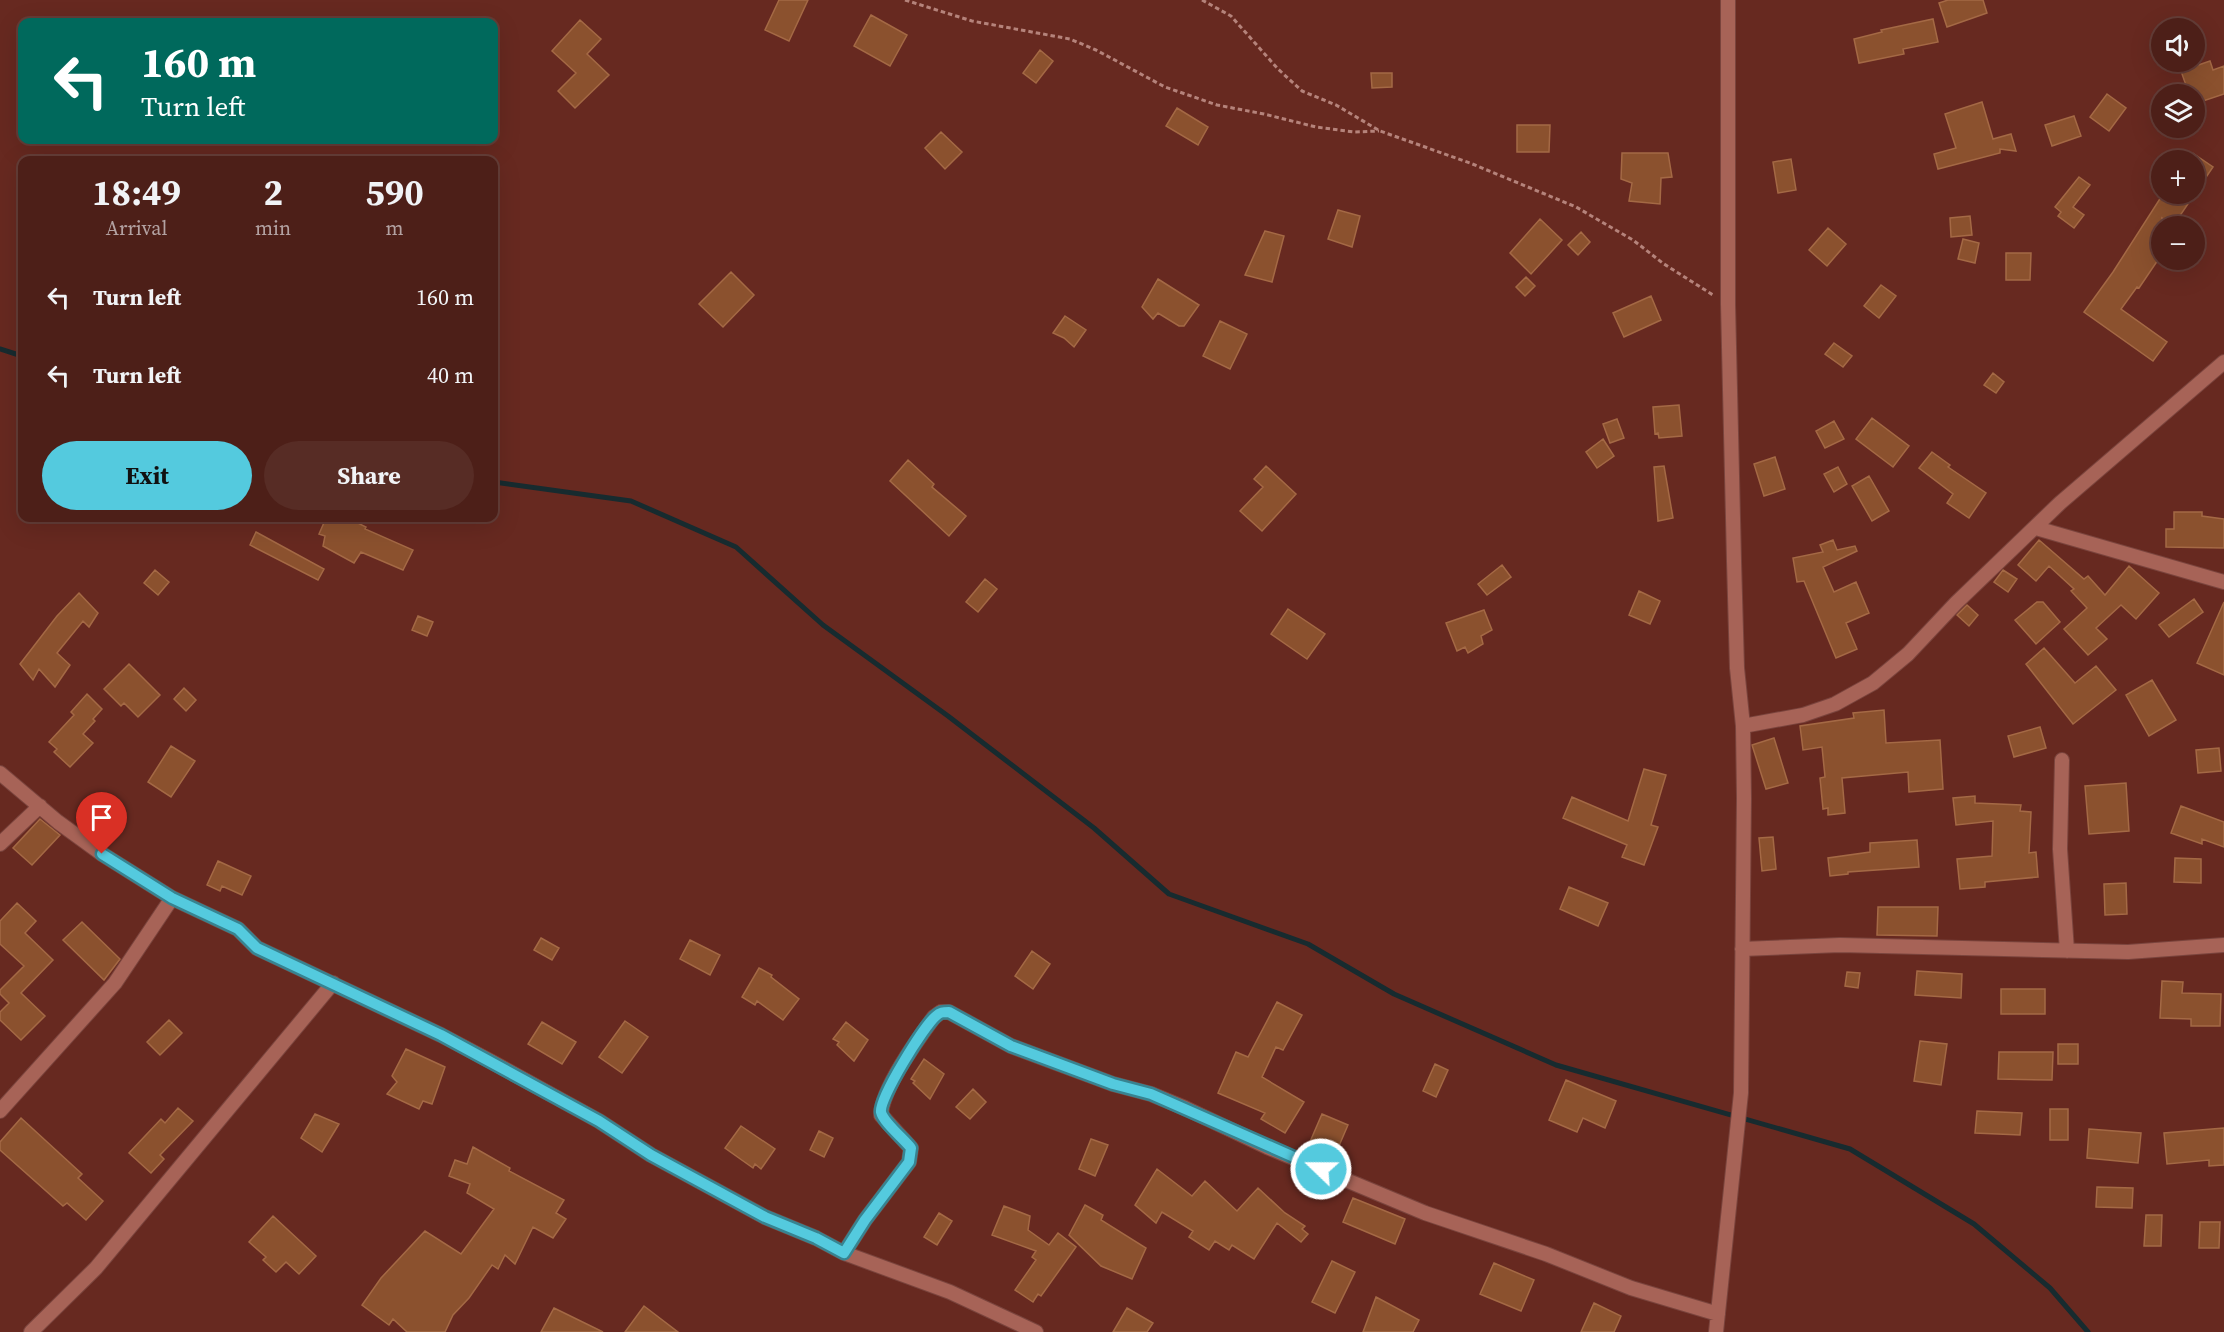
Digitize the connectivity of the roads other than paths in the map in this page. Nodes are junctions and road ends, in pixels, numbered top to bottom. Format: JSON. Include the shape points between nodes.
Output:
{"nodes":[{"id":1,"x":1728,"y":0,"type":"edge"},
{"id":2,"x":2224,"y":362,"type":"edge"},
{"id":3,"x":2036,"y":528,"type":"junction"},
{"id":4,"x":2224,"y":582,"type":"edge"},
{"id":5,"x":1743,"y":726,"type":"junction"},
{"id":6,"x":2062,"y":760,"type":"dead end"},
{"id":7,"x":0,"y":773,"type":"edge"},
{"id":8,"x":40,"y":806,"type":"junction"},
{"id":9,"x":0,"y":844,"type":"edge"},
{"id":10,"x":172,"y":898,"type":"junction"},
{"id":11,"x":2224,"y":945,"type":"edge"},
{"id":12,"x":1742,"y":949,"type":"junction"},
{"id":13,"x":2067,"y":951,"type":"junction"},
{"id":14,"x":333,"y":983,"type":"junction"},
{"id":15,"x":0,"y":1111,"type":"edge"},
{"id":16,"x":844,"y":1253,"type":"junction"},
{"id":17,"x":1718,"y":1314,"type":"junction"},
{"id":18,"x":32,"y":1332,"type":"edge"},
{"id":19,"x":1036,"y":1332,"type":"edge"},
{"id":20,"x":1716,"y":1332,"type":"edge"}],
"edges":[{"from":1,"to":5,"type":"street","via":[[1728,304],[1737,644]]},
{"from":2,"to":3,"type":"street","via":[[2116,453]]},
{"from":3,"to":4,"type":"street"},
{"from":3,"to":5,"type":"street","via":[[1908,654],[1873,683],[1803,716]]},
{"from":5,"to":12,"type":"street"},
{"from":6,"to":13,"type":"street","via":[[2060,849]]},
{"from":7,"to":8,"type":"street"},
{"from":8,"to":9,"type":"street"},
{"from":8,"to":10,"type":"street","via":[[102,854]]},
{"from":10,"to":14,"type":"street","via":[[238,929],[257,948]]},
{"from":10,"to":15,"type":"street","via":[[115,982]]},
{"from":11,"to":13,"type":"street","via":[[2128,952]]},
{"from":12,"to":13,"type":"street","via":[[1849,945]]},
{"from":12,"to":17,"type":"street","via":[[1741,1093]]},
{"from":14,"to":16,"type":"street","via":[[482,1057],[765,1217]]},
{"from":14,"to":18,"type":"street","via":[[96,1268]]},
{"from":16,"to":17,"type":"street","via":[[909,1162],[911,1148],[881,1114],[890,1085],[934,1017],[949,1012],[1011,1046],[1177,1104],[1267,1147],[1425,1213],[1631,1288]]},
{"from":16,"to":19,"type":"street","via":[[950,1292]]},
{"from":17,"to":20,"type":"street"}]}
